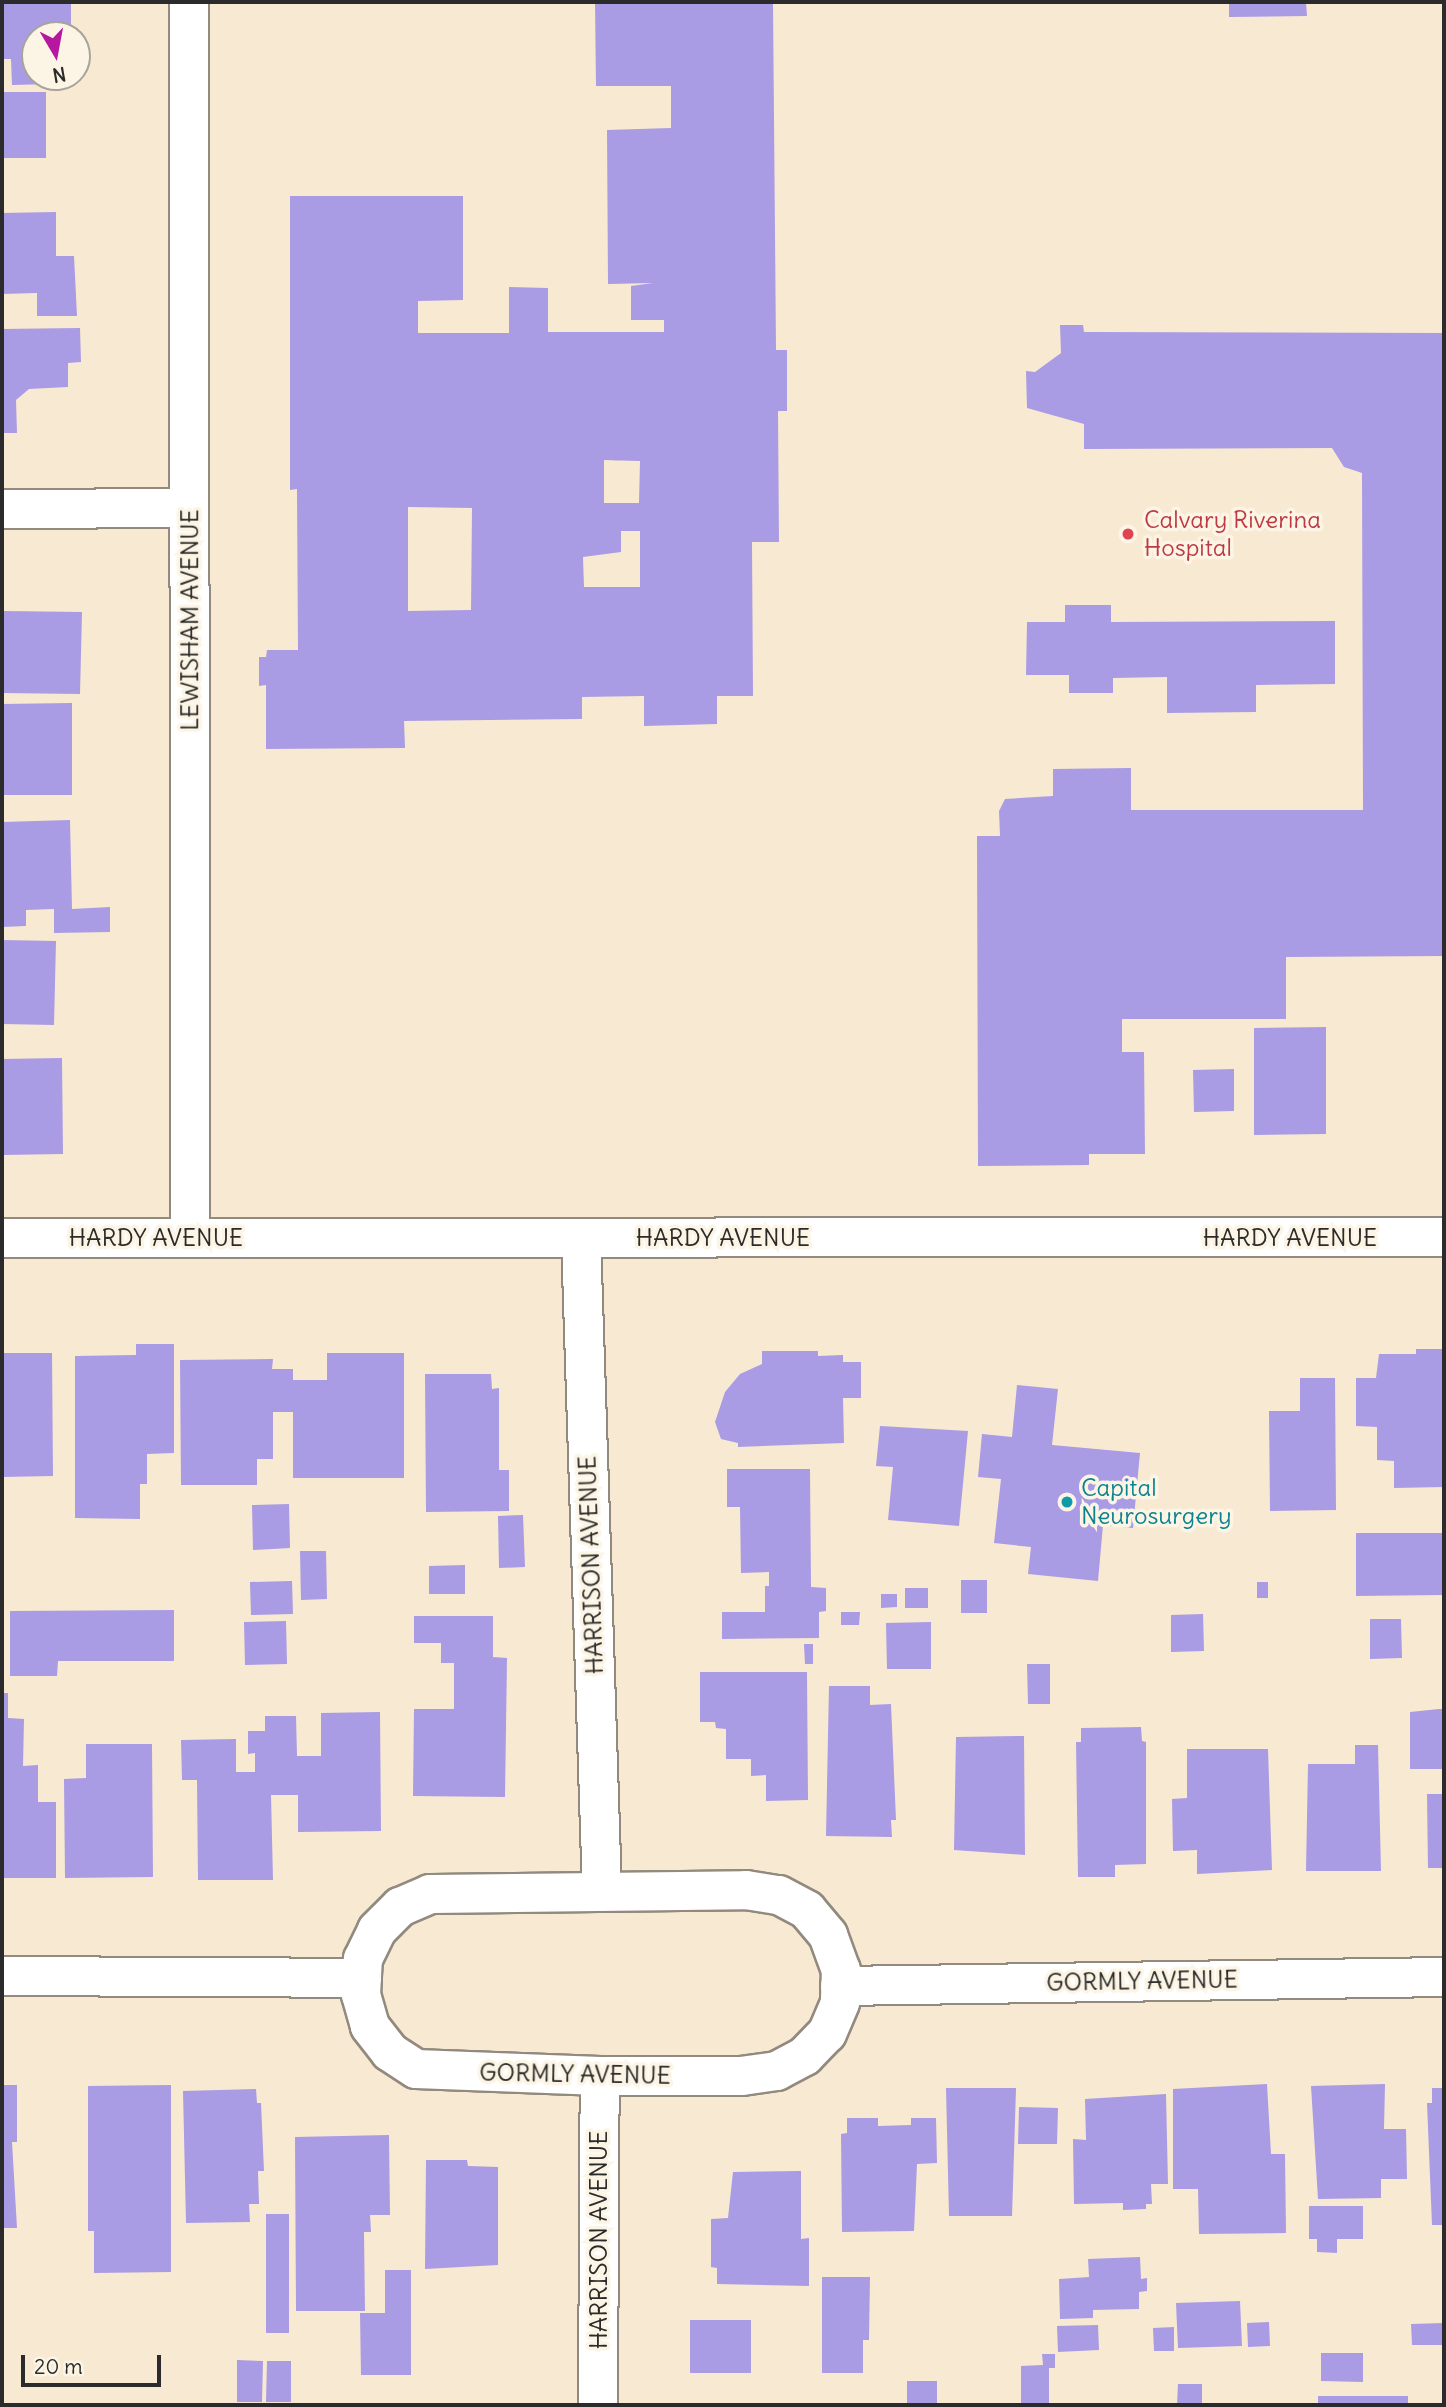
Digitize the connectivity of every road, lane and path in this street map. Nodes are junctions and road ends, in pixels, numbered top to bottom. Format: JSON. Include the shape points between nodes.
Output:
{"nodes":[{"id":1,"x":189,"y":2,"type":"edge"},
{"id":2,"x":189,"y":508,"type":"junction"},
{"id":3,"x":2,"y":509,"type":"edge"},
{"id":4,"x":1444,"y":1237,"type":"edge"},
{"id":5,"x":2,"y":1238,"type":"edge"},
{"id":6,"x":190,"y":1238,"type":"junction"},
{"id":7,"x":581,"y":1238,"type":"junction"},
{"id":8,"x":602,"y":1891,"type":"junction"},
{"id":9,"x":2,"y":1976,"type":"edge"},
{"id":10,"x":1444,"y":1977,"type":"edge"},
{"id":11,"x":362,"y":1978,"type":"junction"},
{"id":12,"x":841,"y":1986,"type":"junction"},
{"id":13,"x":600,"y":2076,"type":"junction"},
{"id":14,"x":598,"y":2405,"type":"edge"}],
"edges":[{"from":1,"to":2,"type":"street","name":"LEWISHAM AVENUE"},
{"from":2,"to":3,"type":"street"},
{"from":2,"to":6,"type":"street","name":"LEWISHAM AVENUE"},
{"from":4,"to":7,"type":"street","name":"HARDY AVENUE"},
{"from":5,"to":6,"type":"street","name":"HARDY AVENUE"},
{"from":6,"to":7,"type":"street","name":"HARDY AVENUE"},
{"from":7,"to":8,"type":"street","name":"HARRISON AVENUE"},
{"from":8,"to":11,"type":"street","name":"GORMLY AVENUE","via":[[430,1894],[400,1907],[377,1930],[363,1959]]},
{"from":8,"to":12,"type":"street","name":"GORMLY AVENUE","via":[[746,1890],[779,1895],[807,1910],[828,1935],[841,1970]]},
{"from":9,"to":11,"type":"street"},
{"from":10,"to":12,"type":"street","name":"GORMLY AVENUE"},
{"from":11,"to":13,"type":"street","name":"GORMLY AVENUE","via":[[361,1995],[370,2026],[390,2052],[416,2070]]},
{"from":12,"to":13,"type":"street","name":"GORMLY AVENUE","via":[[827,2033],[805,2056],[777,2071],[742,2076]]},
{"from":13,"to":14,"type":"street","name":"HARRISON AVENUE"}]}
